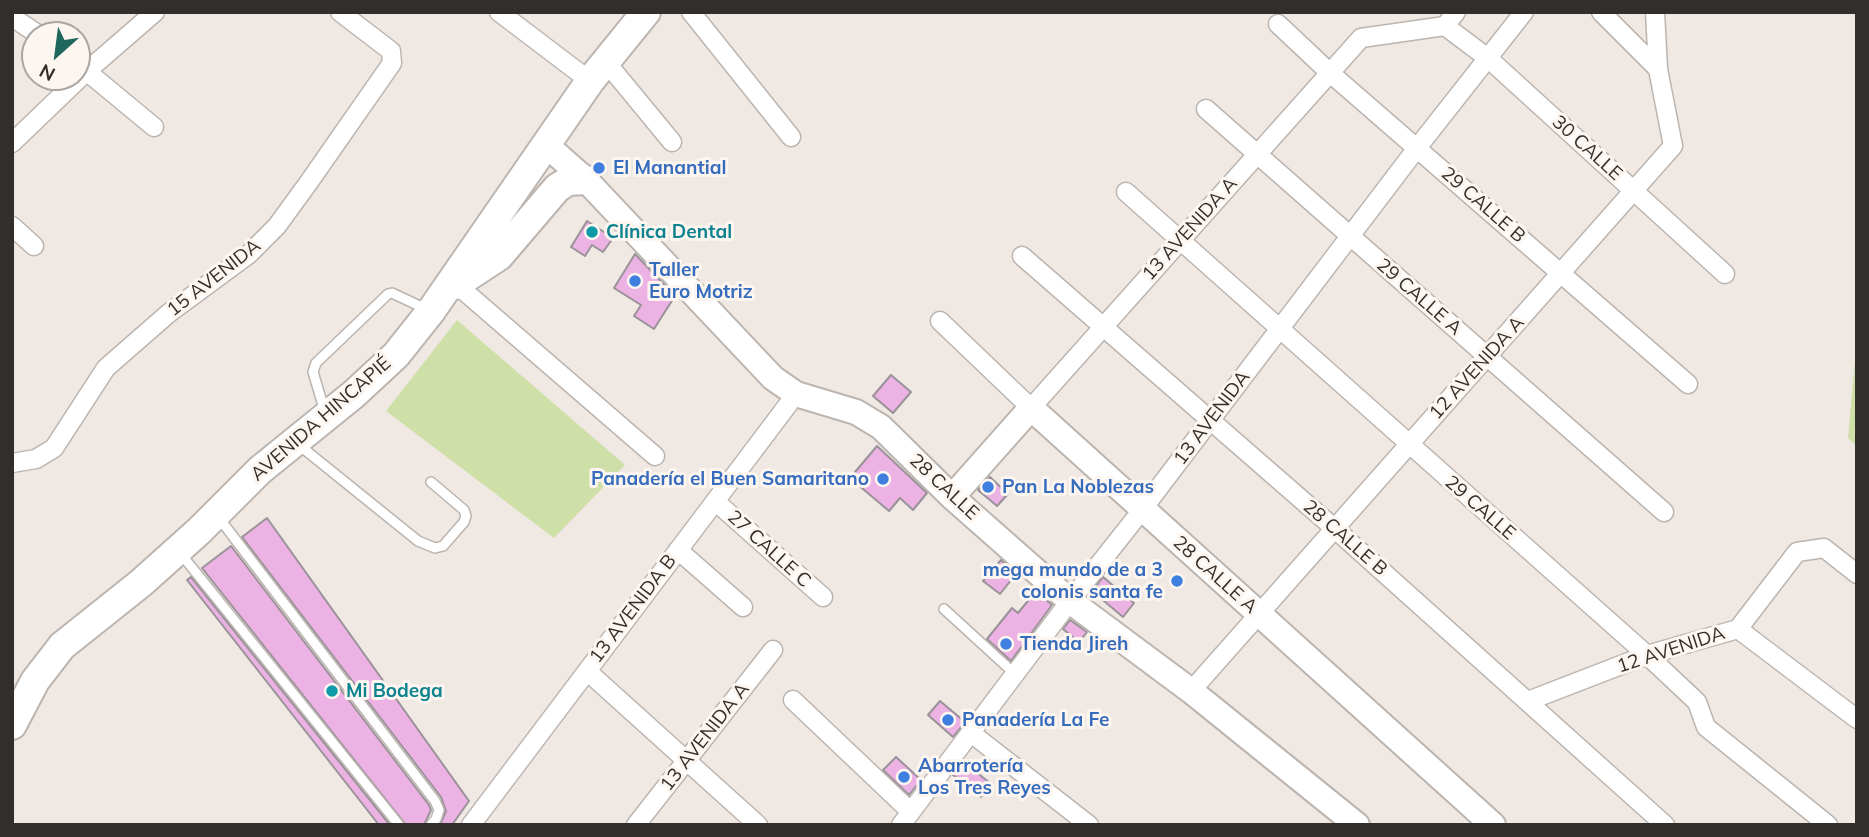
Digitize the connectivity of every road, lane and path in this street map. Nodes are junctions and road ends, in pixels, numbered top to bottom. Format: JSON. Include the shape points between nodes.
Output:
{"nodes":[{"id":1,"x":155,"y":12,"type":"edge"},
{"id":2,"x":340,"y":12,"type":"edge"},
{"id":3,"x":499,"y":12,"type":"edge"},
{"id":4,"x":646,"y":12,"type":"edge"},
{"id":5,"x":691,"y":12,"type":"edge"},
{"id":6,"x":1524,"y":12,"type":"edge"},
{"id":7,"x":1601,"y":12,"type":"edge"},
{"id":8,"x":1655,"y":12,"type":"edge"},
{"id":9,"x":1450,"y":19,"type":"edge"},
{"id":10,"x":1278,"y":24,"type":"dead end"},
{"id":11,"x":1489,"y":59,"type":"junction"},
{"id":12,"x":91,"y":61,"type":"edge"},
{"id":13,"x":1658,"y":69,"type":"junction"},
{"id":14,"x":598,"y":72,"type":"junction"},
{"id":15,"x":1329,"y":72,"type":"junction"},
{"id":16,"x":91,"y":75,"type":"edge"},
{"id":17,"x":61,"y":91,"type":"edge"},
{"id":18,"x":1206,"y":109,"type":"dead end"},
{"id":19,"x":155,"y":127,"type":"dead end"},
{"id":20,"x":791,"y":137,"type":"dead end"},
{"id":21,"x":672,"y":142,"type":"dead end"},
{"id":22,"x":12,"y":143,"type":"edge"},
{"id":23,"x":545,"y":144,"type":"junction"},
{"id":24,"x":1417,"y":148,"type":"junction"},
{"id":25,"x":1256,"y":153,"type":"junction"},
{"id":26,"x":586,"y":180,"type":"junction"},
{"id":27,"x":1634,"y":190,"type":"junction"},
{"id":28,"x":1126,"y":192,"type":"dead end"},
{"id":29,"x":12,"y":226,"type":"edge"},
{"id":30,"x":1351,"y":236,"type":"junction"},
{"id":31,"x":1180,"y":239,"type":"junction"},
{"id":32,"x":34,"y":246,"type":"dead end"},
{"id":33,"x":1022,"y":256,"type":"dead end"},
{"id":34,"x":1561,"y":274,"type":"junction"},
{"id":35,"x":1725,"y":274,"type":"dead end"},
{"id":36,"x":456,"y":284,"type":"junction"},
{"id":37,"x":432,"y":309,"type":"junction"},
{"id":38,"x":940,"y":321,"type":"dead end"},
{"id":39,"x":1103,"y":327,"type":"junction"},
{"id":40,"x":1279,"y":330,"type":"junction"},
{"id":41,"x":1487,"y":356,"type":"junction"},
{"id":42,"x":1688,"y":384,"type":"dead end"},
{"id":43,"x":796,"y":394,"type":"junction"},
{"id":44,"x":1031,"y":408,"type":"junction"},
{"id":45,"x":326,"y":416,"type":"junction"},
{"id":46,"x":1209,"y":419,"type":"junction"},
{"id":47,"x":295,"y":441,"type":"junction"},
{"id":48,"x":1409,"y":445,"type":"junction"},
{"id":49,"x":655,"y":456,"type":"dead end"},
{"id":50,"x":12,"y":463,"type":"edge"},
{"id":51,"x":431,"y":482,"type":"dead end"},
{"id":52,"x":952,"y":497,"type":"junction"},
{"id":53,"x":715,"y":501,"type":"junction"},
{"id":54,"x":1142,"y":510,"type":"junction"},
{"id":55,"x":1664,"y":512,"type":"dead end"},
{"id":56,"x":216,"y":514,"type":"junction"},
{"id":57,"x":1335,"y":528,"type":"junction"},
{"id":58,"x":178,"y":550,"type":"junction"},
{"id":59,"x":678,"y":550,"type":"junction"},
{"id":60,"x":1857,"y":574,"type":"edge"},
{"id":61,"x":822,"y":597,"type":"dead end"},
{"id":62,"x":1070,"y":601,"type":"junction"},
{"id":63,"x":743,"y":607,"type":"dead end"},
{"id":64,"x":944,"y":609,"type":"dead end"},
{"id":65,"x":1259,"y":614,"type":"junction"},
{"id":66,"x":1738,"y":629,"type":"junction"},
{"id":67,"x":774,"y":650,"type":"dead end"},
{"id":68,"x":1647,"y":655,"type":"junction"},
{"id":69,"x":587,"y":671,"type":"junction"},
{"id":70,"x":1015,"y":674,"type":"junction"},
{"id":71,"x":1191,"y":691,"type":"junction"},
{"id":72,"x":793,"y":699,"type":"dead end"},
{"id":73,"x":1528,"y":701,"type":"junction"},
{"id":74,"x":1857,"y":719,"type":"edge"},
{"id":75,"x":12,"y":725,"type":"edge"},
{"id":76,"x":971,"y":733,"type":"junction"},
{"id":77,"x":687,"y":761,"type":"junction"},
{"id":78,"x":906,"y":818,"type":"edge"},
{"id":79,"x":400,"y":825,"type":"edge"},
{"id":80,"x":431,"y":825,"type":"edge"},
{"id":81,"x":471,"y":825,"type":"edge"},
{"id":82,"x":636,"y":825,"type":"edge"},
{"id":83,"x":758,"y":825,"type":"edge"},
{"id":84,"x":1089,"y":825,"type":"edge"},
{"id":85,"x":1357,"y":825,"type":"edge"},
{"id":86,"x":1493,"y":825,"type":"edge"},
{"id":87,"x":1665,"y":825,"type":"edge"},
{"id":88,"x":1828,"y":825,"type":"edge"}],
"edges":[{"from":1,"to":12,"type":"street"},
{"from":2,"to":50,"type":"street","name":"15 AVENIDA","via":[[391,51],[392,63],[277,226],[249,254],[169,313],[106,368],[54,448],[36,459]]},
{"from":3,"to":14,"type":"street"},
{"from":4,"to":14,"type":"main road","name":"AVENIDA HINCAPIÉ"},
{"from":5,"to":20,"type":"street"},
{"from":6,"to":11,"type":"street","name":"13 AVENIDA"},
{"from":7,"to":13,"type":"street"},
{"from":8,"to":13,"type":"street","name":"12 AVENIDA A"},
{"from":9,"to":11,"type":"street","name":"30 CALLE"},
{"from":9,"to":15,"type":"street","name":"13 AVENIDA A","via":[[1361,38]]},
{"from":10,"to":15,"type":"street","name":"29 CALLE B"},
{"from":11,"to":24,"type":"street","name":"13 AVENIDA"},
{"from":11,"to":27,"type":"street","name":"30 CALLE"},
{"from":13,"to":27,"type":"street","name":"12 AVENIDA A","via":[[1673,146]]},
{"from":14,"to":21,"type":"street"},
{"from":14,"to":23,"type":"main road","name":"AVENIDA HINCAPIÉ"},
{"from":15,"to":24,"type":"street","name":"29 CALLE B"},
{"from":15,"to":25,"type":"street","name":"13 AVENIDA A"},
{"from":16,"to":19,"type":"street"},
{"from":17,"to":22,"type":"street"},
{"from":18,"to":25,"type":"street","name":"29 CALLE A"},
{"from":23,"to":26,"type":"main road","name":"28 CALLE"},
{"from":23,"to":37,"type":"main road","name":"AVENIDA HINCAPIÉ"},
{"from":24,"to":30,"type":"street","name":"13 AVENIDA"},
{"from":24,"to":34,"type":"street","name":"29 CALLE B"},
{"from":25,"to":30,"type":"street","name":"29 CALLE A"},
{"from":25,"to":31,"type":"street","name":"13 AVENIDA A"},
{"from":26,"to":36,"type":"main road","via":[[568,181],[557,188],[499,256]]},
{"from":26,"to":43,"type":"main road","name":"28 CALLE","via":[[773,378]]},
{"from":27,"to":34,"type":"street","name":"12 AVENIDA A"},
{"from":27,"to":35,"type":"street","name":"30 CALLE"},
{"from":28,"to":31,"type":"street","name":"29 CALLE"},
{"from":29,"to":32,"type":"street"},
{"from":30,"to":40,"type":"street","name":"13 AVENIDA"},
{"from":30,"to":41,"type":"street","name":"29 CALLE A"},
{"from":31,"to":39,"type":"street","name":"13 AVENIDA A"},
{"from":31,"to":40,"type":"street","name":"29 CALLE"},
{"from":33,"to":39,"type":"street","name":"28 CALLE B"},
{"from":34,"to":41,"type":"street","name":"12 AVENIDA A"},
{"from":34,"to":42,"type":"street","name":"29 CALLE B"},
{"from":36,"to":37,"type":"main road"},
{"from":36,"to":49,"type":"street"},
{"from":37,"to":45,"type":"main road","name":"AVENIDA HINCAPIÉ","via":[[396,355]]},
{"from":37,"to":45,"type":"lane","via":[[388,294],[316,363],[313,372]]},
{"from":38,"to":44,"type":"street","name":"28 CALLE A"},
{"from":39,"to":44,"type":"street","name":"13 AVENIDA A"},
{"from":39,"to":46,"type":"street","name":"28 CALLE B"},
{"from":40,"to":46,"type":"street","name":"13 AVENIDA"},
{"from":40,"to":48,"type":"street","name":"29 CALLE"},
{"from":41,"to":48,"type":"street","name":"12 AVENIDA A"},
{"from":41,"to":55,"type":"street","name":"29 CALLE A"},
{"from":43,"to":52,"type":"main road","name":"28 CALLE","via":[[866,417]]},
{"from":43,"to":53,"type":"street","name":"13 AVENIDA B"},
{"from":44,"to":52,"type":"main road","name":"13 AVENIDA A"},
{"from":44,"to":54,"type":"main road","name":"28 CALLE A"},
{"from":45,"to":47,"type":"main road","name":"AVENIDA HINCAPIÉ"},
{"from":46,"to":54,"type":"street","name":"13 AVENIDA"},
{"from":46,"to":57,"type":"street","name":"28 CALLE B"},
{"from":47,"to":51,"type":"lane","via":[[418,541],[435,548],[443,547],[466,516]]},
{"from":47,"to":56,"type":"main road","name":"AVENIDA HINCAPIÉ"},
{"from":48,"to":57,"type":"street","name":"12 AVENIDA A"},
{"from":48,"to":68,"type":"street","name":"29 CALLE"},
{"from":52,"to":62,"type":"main road","name":"28 CALLE"},
{"from":53,"to":59,"type":"street","name":"13 AVENIDA B"},
{"from":53,"to":61,"type":"street","name":"27 CALLE C"},
{"from":54,"to":62,"type":"street","name":"13 AVENIDA"},
{"from":54,"to":65,"type":"main road","name":"28 CALLE A"},
{"from":56,"to":58,"type":"main road","name":"AVENIDA HINCAPIÉ"},
{"from":56,"to":80,"type":"lane","via":[[435,801],[439,810]]},
{"from":57,"to":65,"type":"street","name":"12 AVENIDA A"},
{"from":57,"to":73,"type":"street","name":"28 CALLE B"},
{"from":58,"to":75,"type":"main road","name":"AVENIDA HINCAPIÉ","via":[[62,646],[35,681]]},
{"from":58,"to":79,"type":"lane"},
{"from":59,"to":63,"type":"street"},
{"from":59,"to":69,"type":"street","name":"13 AVENIDA B"},
{"from":60,"to":66,"type":"street","name":"12 AVENIDA","via":[[1824,548],[1797,552]]},
{"from":62,"to":70,"type":"street","name":"13 AVENIDA"},
{"from":62,"to":71,"type":"main road","name":"28 CALLE"},
{"from":64,"to":70,"type":"lane"},
{"from":65,"to":71,"type":"street","name":"12 AVENIDA A"},
{"from":65,"to":86,"type":"main road","name":"28 CALLE A"},
{"from":66,"to":68,"type":"street","name":"12 AVENIDA"},
{"from":66,"to":74,"type":"street"},
{"from":67,"to":77,"type":"street","name":"13 AVENIDA A"},
{"from":68,"to":73,"type":"street","name":"12 AVENIDA"},
{"from":68,"to":88,"type":"street","name":"29 CALLE","via":[[1697,702],[1706,727]]},
{"from":69,"to":77,"type":"street"},
{"from":69,"to":81,"type":"street","name":"13 AVENIDA B"},
{"from":70,"to":76,"type":"street","name":"13 AVENIDA"},
{"from":71,"to":85,"type":"main road","name":"28 CALLE"},
{"from":72,"to":78,"type":"street"},
{"from":73,"to":87,"type":"street","name":"28 CALLE B"},
{"from":76,"to":78,"type":"street","name":"13 AVENIDA"},
{"from":76,"to":84,"type":"street"},
{"from":77,"to":82,"type":"street","name":"13 AVENIDA A"},
{"from":77,"to":83,"type":"street"}]}
